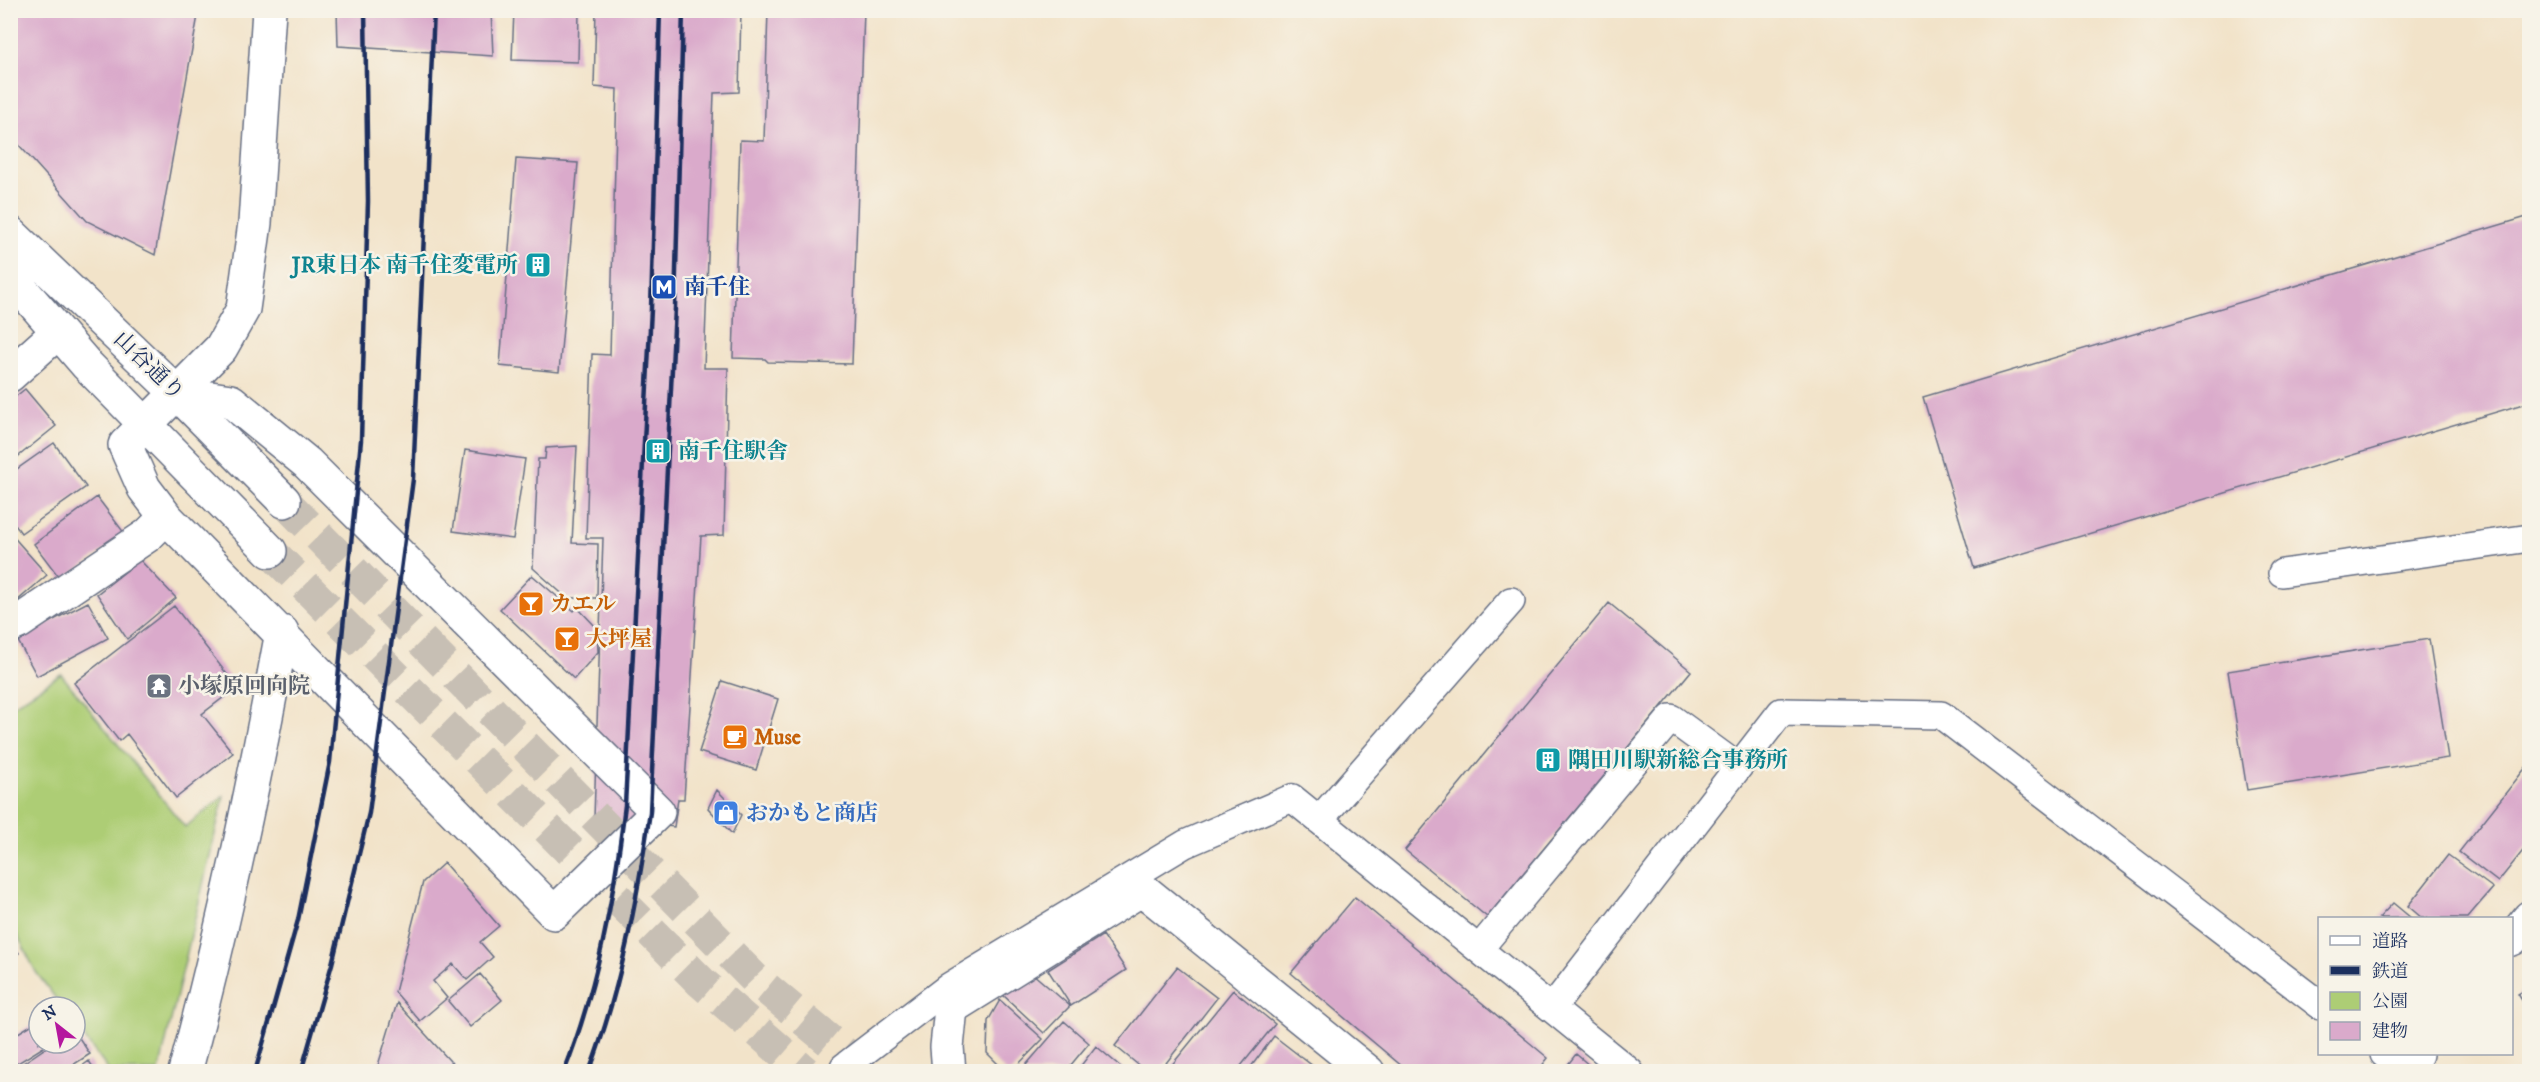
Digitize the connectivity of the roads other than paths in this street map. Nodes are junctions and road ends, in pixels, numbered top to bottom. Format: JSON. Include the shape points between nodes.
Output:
{"nodes":[{"id":1,"x":269,"y":10,"type":"edge"},
{"id":2,"x":10,"y":233,"type":"edge"},
{"id":3,"x":10,"y":276,"type":"edge"},
{"id":4,"x":58,"y":332,"type":"junction"},
{"id":5,"x":10,"y":375,"type":"edge"},
{"id":6,"x":177,"y":393,"type":"junction"},
{"id":7,"x":145,"y":425,"type":"junction"},
{"id":8,"x":284,"y":501,"type":"tunnel mouth"},
{"id":9,"x":166,"y":517,"type":"junction"},
{"id":10,"x":2529,"y":538,"type":"edge"},
{"id":11,"x":270,"y":551,"type":"tunnel mouth"},
{"id":12,"x":2282,"y":573,"type":"dead end"},
{"id":13,"x":1512,"y":601,"type":"dead end"},
{"id":14,"x":10,"y":626,"type":"edge"},
{"id":15,"x":282,"y":632,"type":"junction"},
{"id":16,"x":1738,"y":767,"type":"junction"},
{"id":17,"x":1319,"y":820,"type":"junction"},
{"id":18,"x":2529,"y":917,"type":"edge"},
{"id":19,"x":2513,"y":937,"type":"edge"},
{"id":20,"x":1479,"y":949,"type":"junction"},
{"id":21,"x":2318,"y":1004,"type":"edge"},
{"id":22,"x":1552,"y":1008,"type":"junction"},
{"id":23,"x":844,"y":1067,"type":"dead end"},
{"id":24,"x":185,"y":1071,"type":"edge"},
{"id":25,"x":949,"y":1071,"type":"edge"},
{"id":26,"x":1368,"y":1071,"type":"edge"},
{"id":27,"x":1630,"y":1071,"type":"edge"}],
"edges":[{"from":1,"to":6,"type":"street","via":[[255,223],[243,309],[221,348]]},
{"from":2,"to":6,"type":"street","name":"山谷通り"},
{"from":3,"to":4,"type":"street","name":"山谷通り"},
{"from":4,"to":5,"type":"street"},
{"from":4,"to":7,"type":"street","name":"山谷通り"},
{"from":6,"to":7,"type":"street"},
{"from":6,"to":8,"type":"street","name":"山谷通り"},
{"from":6,"to":15,"type":"street","via":[[231,401],[307,463],[658,812],[554,913]]},
{"from":7,"to":9,"type":"street","via":[[125,446],[144,488]]},
{"from":7,"to":11,"type":"street","name":"山谷通り"},
{"from":9,"to":14,"type":"street","via":[[148,535]]},
{"from":9,"to":15,"type":"street"},
{"from":10,"to":12,"type":"lane"},
{"from":13,"to":17,"type":"lane"},
{"from":15,"to":24,"type":"street","via":[[224,915]]},
{"from":16,"to":20,"type":"lane","via":[[1671,718]]},
{"from":16,"to":21,"type":"lane","via":[[1781,712],[1941,715]]},
{"from":16,"to":22,"type":"lane"},
{"from":17,"to":20,"type":"lane"},
{"from":17,"to":23,"type":"lane","via":[[1292,798],[1185,844],[950,986]]},
{"from":18,"to":19,"type":"street"},
{"from":20,"to":22,"type":"lane"},
{"from":22,"to":27,"type":"lane"},
{"from":25,"to":26,"type":"street","via":[[951,1008],[1142,889]]}]}
